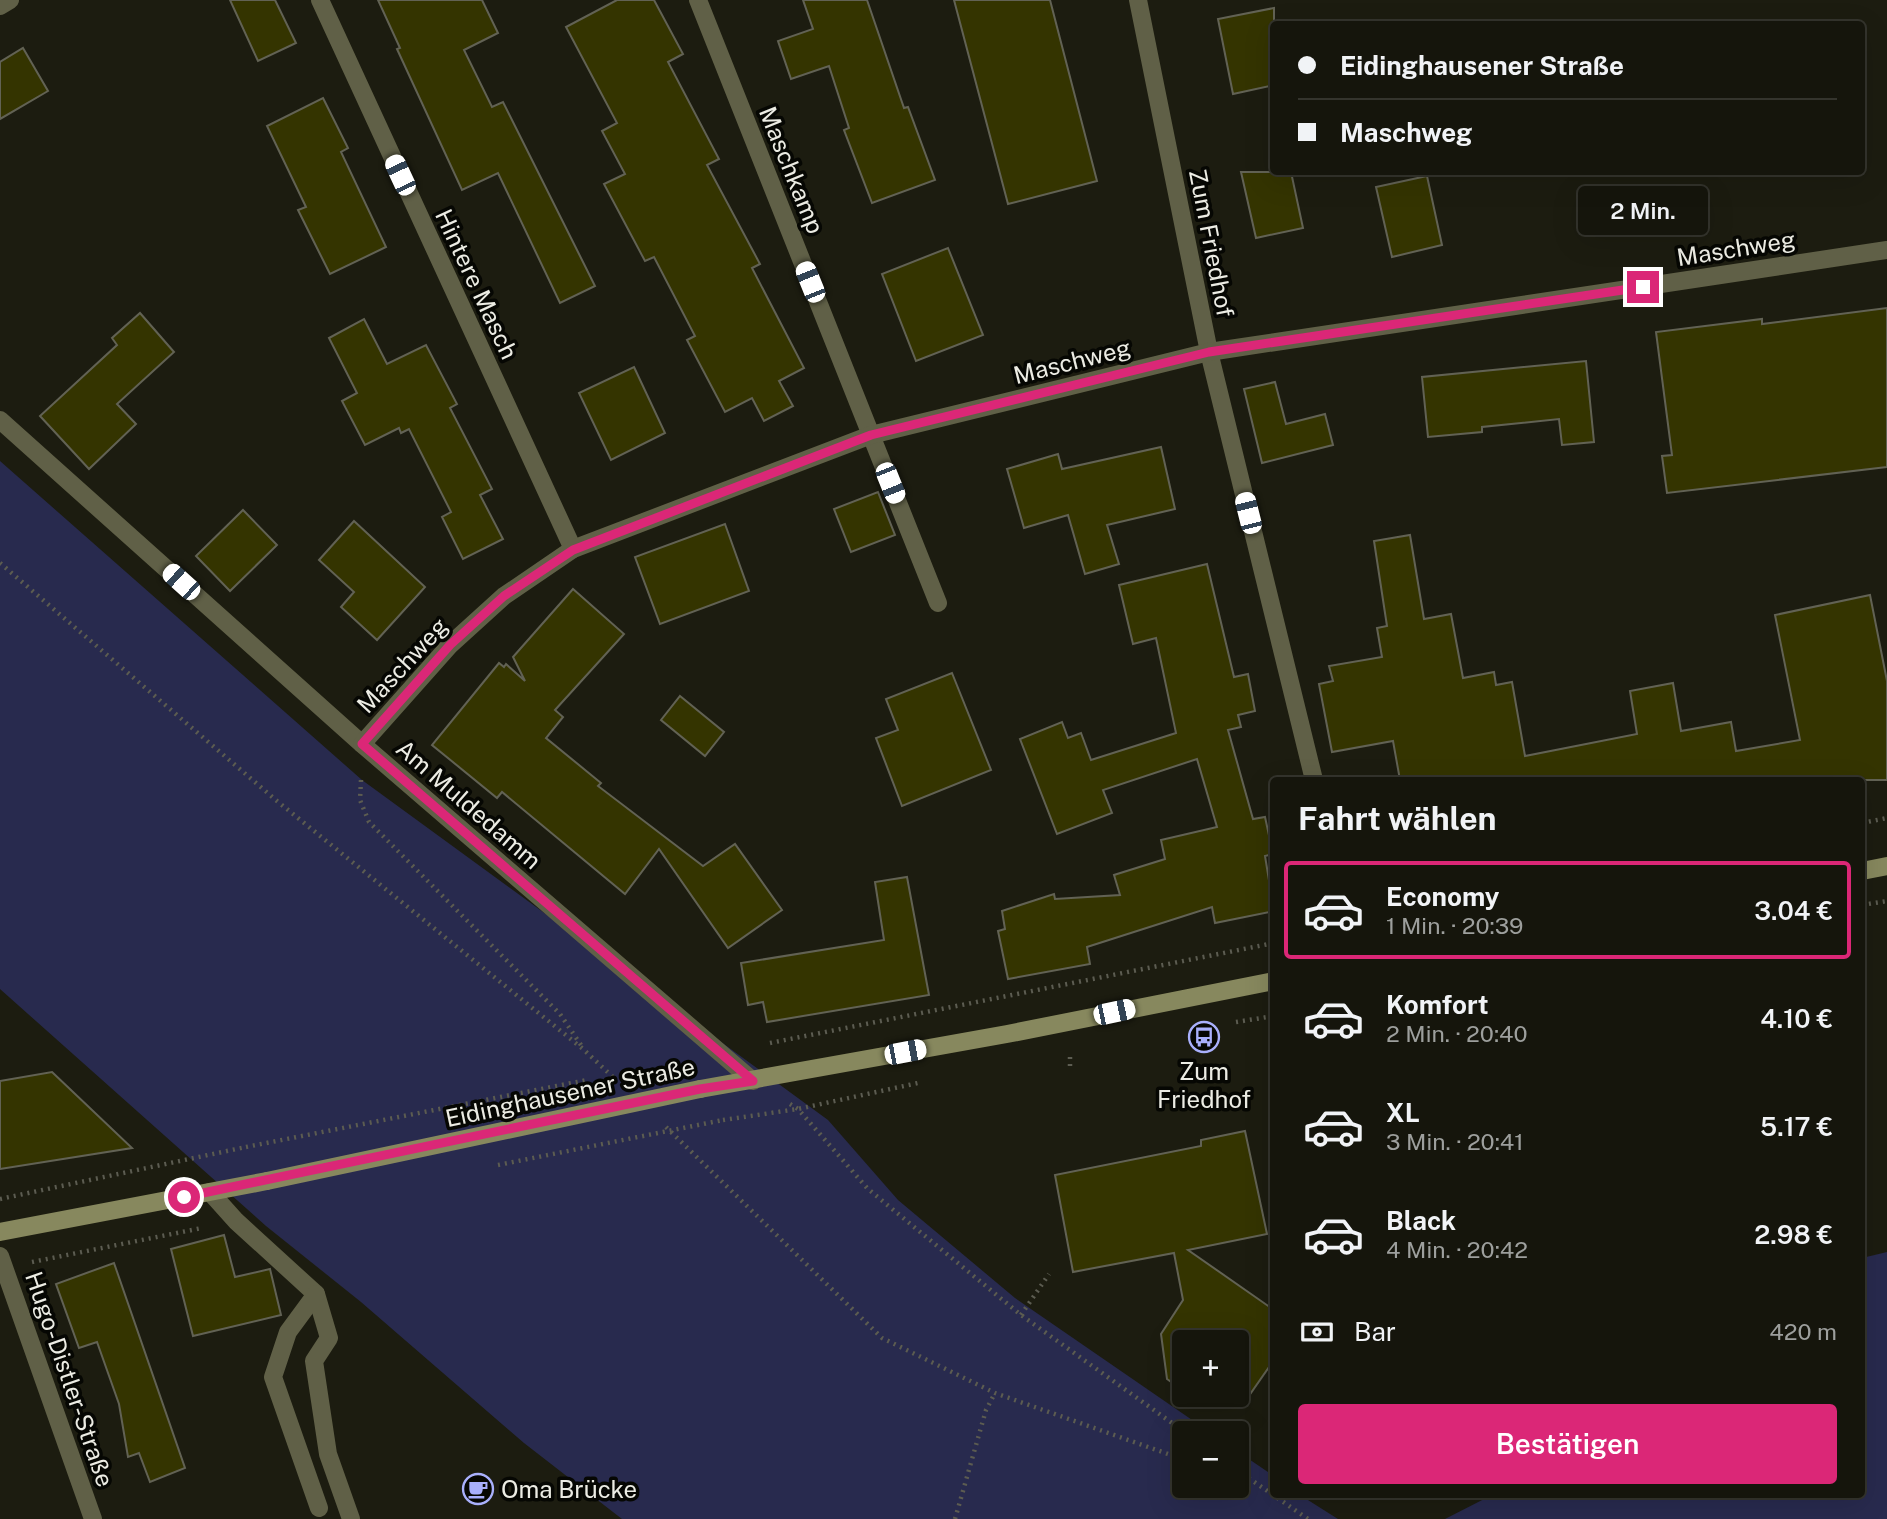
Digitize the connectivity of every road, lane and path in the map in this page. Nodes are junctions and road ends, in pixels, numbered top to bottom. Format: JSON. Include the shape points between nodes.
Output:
{"nodes":[{"id":1,"x":10,"y":0,"type":"edge"},
{"id":2,"x":320,"y":0,"type":"edge"},
{"id":3,"x":698,"y":0,"type":"edge"},
{"id":4,"x":1138,"y":0,"type":"edge"},
{"id":5,"x":0,"y":6,"type":"edge"},
{"id":6,"x":1887,"y":250,"type":"edge"},
{"id":7,"x":1209,"y":352,"type":"junction"},
{"id":8,"x":0,"y":420,"type":"edge"},
{"id":9,"x":871,"y":435,"type":"junction"},
{"id":10,"x":573,"y":550,"type":"junction"},
{"id":11,"x":0,"y":563,"type":"edge"},
{"id":12,"x":938,"y":603,"type":"dead end"},
{"id":13,"x":362,"y":744,"type":"junction"},
{"id":14,"x":1313,"y":777,"type":"edge"},
{"id":15,"x":1887,"y":818,"type":"edge"},
{"id":16,"x":1865,"y":822,"type":"edge"},
{"id":17,"x":1887,"y":866,"type":"edge"},
{"id":18,"x":1865,"y":870,"type":"edge"},
{"id":19,"x":1887,"y":901,"type":"edge"},
{"id":20,"x":1865,"y":905,"type":"edge"},
{"id":21,"x":1270,"y":944,"type":"edge"},
{"id":22,"x":1270,"y":982,"type":"edge"},
{"id":23,"x":583,"y":1049,"type":"junction"},
{"id":24,"x":1070,"y":1052,"type":"dead end"},
{"id":25,"x":721,"y":1053,"type":"junction"},
{"id":26,"x":1070,"y":1066,"type":"dead end"},
{"id":27,"x":620,"y":1073,"type":"dead end"},
{"id":28,"x":607,"y":1076,"type":"dead end"},
{"id":29,"x":593,"y":1078,"type":"dead end"},
{"id":30,"x":753,"y":1081,"type":"junction"},
{"id":31,"x":624,"y":1087,"type":"dead end"},
{"id":32,"x":723,"y":1120,"type":"dead end"},
{"id":33,"x":664,"y":1126,"type":"dead end"},
{"id":34,"x":492,"y":1167,"type":"dead end"},
{"id":35,"x":210,"y":1192,"type":"junction"},
{"id":36,"x":0,"y":1199,"type":"edge"},
{"id":37,"x":236,"y":1221,"type":"junction"},
{"id":38,"x":0,"y":1232,"type":"edge"},
{"id":39,"x":2,"y":1262,"type":"edge"},
{"id":40,"x":1049,"y":1274,"type":"dead end"},
{"id":41,"x":316,"y":1294,"type":"junction"},
{"id":42,"x":1021,"y":1315,"type":"junction"},
{"id":43,"x":995,"y":1393,"type":"junction"},
{"id":44,"x":1172,"y":1423,"type":"edge"},
{"id":45,"x":1172,"y":1455,"type":"edge"},
{"id":46,"x":1249,"y":1480,"type":"edge"},
{"id":47,"x":1270,"y":1494,"type":"edge"},
{"id":48,"x":1276,"y":1498,"type":"edge"},
{"id":49,"x":319,"y":1508,"type":"dead end"},
{"id":50,"x":93,"y":1519,"type":"edge"},
{"id":51,"x":351,"y":1519,"type":"edge"},
{"id":52,"x":955,"y":1519,"type":"edge"},
{"id":53,"x":1308,"y":1519,"type":"edge"}],
"edges":[{"from":1,"to":5,"type":"street"},
{"from":2,"to":10,"type":"street","name":"Hintere Masch"},
{"from":3,"to":9,"type":"street","name":"Maschkamp"},
{"from":4,"to":7,"type":"street","name":"Zum Friedhof"},
{"from":6,"to":7,"type":"street","name":"Maschweg"},
{"from":7,"to":9,"type":"street","name":"Maschweg"},
{"from":7,"to":14,"type":"street","name":"Zum Friedhof"},
{"from":8,"to":13,"type":"street","name":"Am Muldedamm"},
{"from":9,"to":10,"type":"street","name":"Maschweg"},
{"from":9,"to":12,"type":"street","name":"Maschkamp"},
{"from":10,"to":13,"type":"street","name":"Maschweg","via":[[504,596],[450,645]]},
{"from":11,"to":23,"type":"path","via":[[277,801]]},
{"from":13,"to":23,"type":"path","via":[[360,800],[369,822],[560,1014]]},
{"from":13,"to":25,"type":"street","name":"Am Muldedamm"},
{"from":15,"to":16,"type":"path"},
{"from":17,"to":18,"type":"main road"},
{"from":19,"to":20,"type":"path"},
{"from":21,"to":25,"type":"path"},
{"from":22,"to":30,"type":"main road","name":"Eidinghausener Straße"},
{"from":23,"to":31,"type":"path"},
{"from":24,"to":26,"type":"path"},
{"from":25,"to":30,"type":"street","name":"Am Muldedamm"},
{"from":27,"to":28,"type":"path"},
{"from":29,"to":36,"type":"path","bridge":true},
{"from":30,"to":35,"type":"main road","name":"Eidinghausener Straße","bridge":true},
{"from":30,"to":42,"type":"path","via":[[798,1109],[868,1189]]},
{"from":32,"to":34,"type":"path","bridge":true},
{"from":33,"to":43,"type":"path","via":[[882,1338]]},
{"from":35,"to":37,"type":"street"},
{"from":35,"to":38,"type":"main road","name":"Eidinghausener Straße"},
{"from":37,"to":39,"type":"path"},
{"from":37,"to":41,"type":"street"},
{"from":39,"to":50,"type":"street","name":"Hugo-Distler-Straße"},
{"from":40,"to":42,"type":"path"},
{"from":41,"to":49,"type":"street","via":[[288,1332],[273,1377]]},
{"from":41,"to":51,"type":"street","via":[[329,1338],[314,1361],[328,1454]]},
{"from":42,"to":44,"type":"path"},
{"from":43,"to":45,"type":"path"},
{"from":43,"to":52,"type":"path"},
{"from":46,"to":47,"type":"path"},
{"from":48,"to":53,"type":"path"}]}
